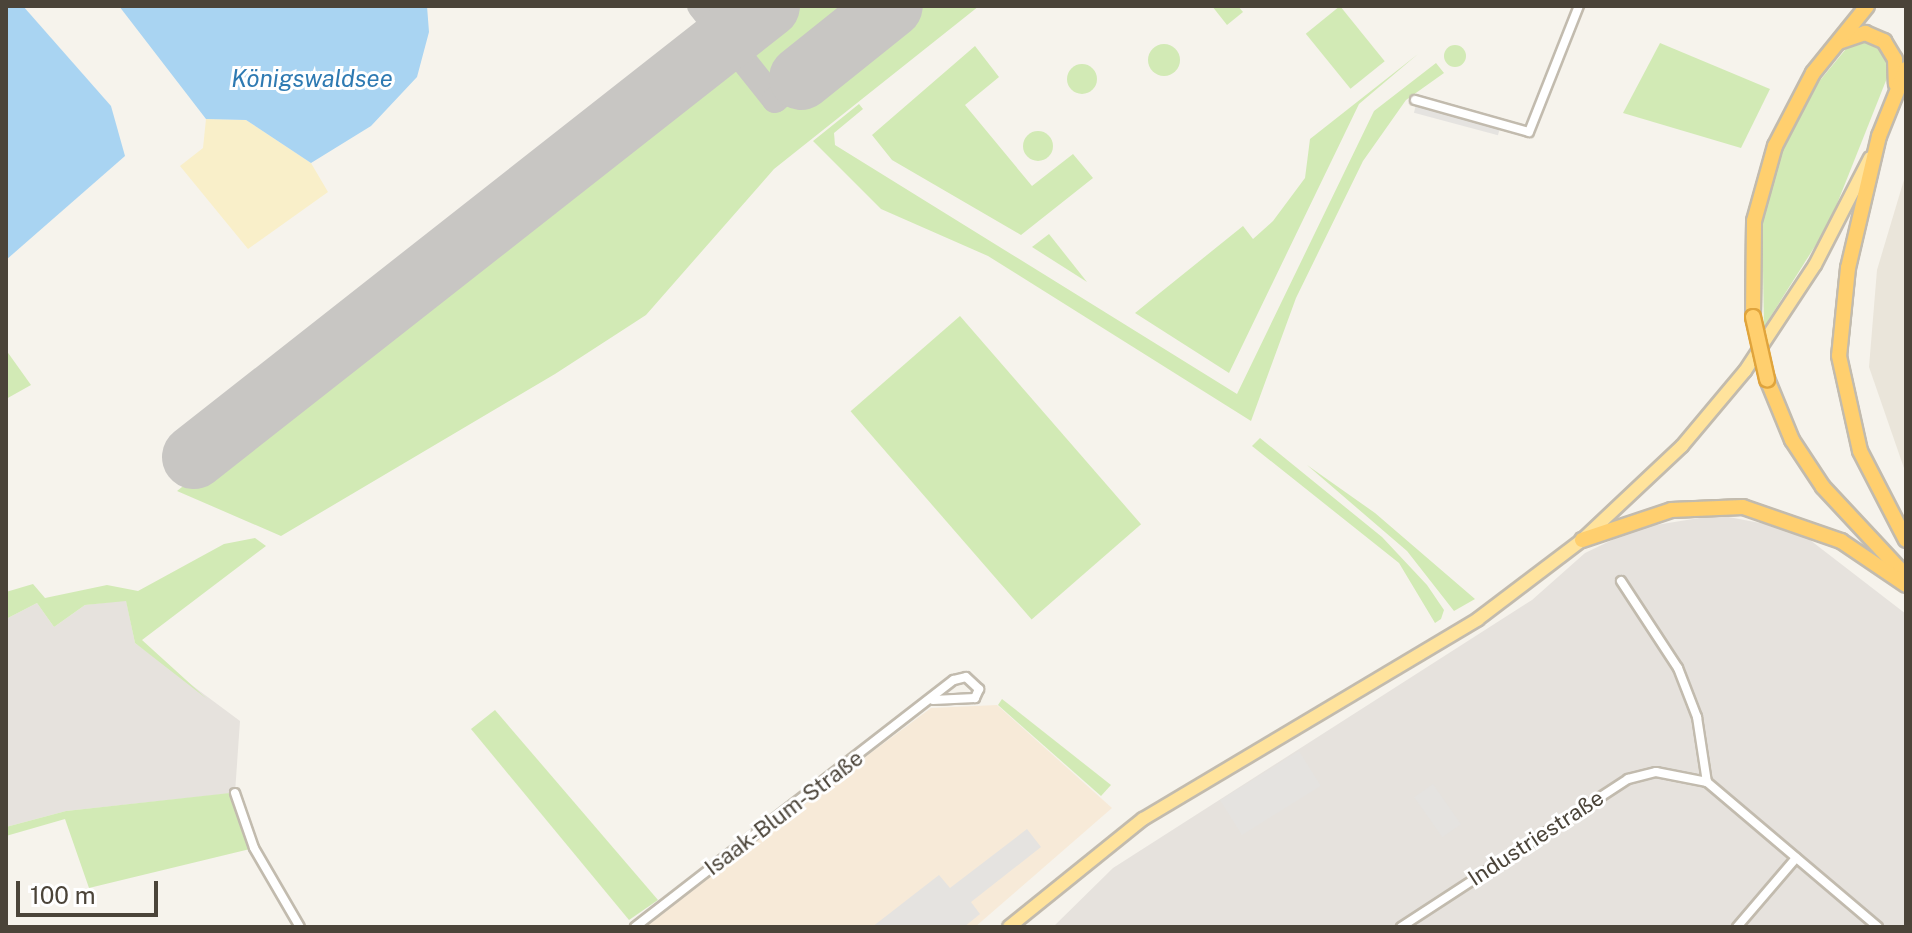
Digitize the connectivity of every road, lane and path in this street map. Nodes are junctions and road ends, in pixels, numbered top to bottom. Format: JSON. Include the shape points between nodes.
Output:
{"nodes":[{"id":1,"x":1579,"y":6,"type":"edge"},
{"id":2,"x":1867,"y":6,"type":"edge"},
{"id":3,"x":1833,"y":45,"type":"junction"},
{"id":4,"x":1906,"y":69,"type":"edge"},
{"id":5,"x":1897,"y":92,"type":"junction"},
{"id":6,"x":1415,"y":100,"type":"dead end"},
{"id":7,"x":1879,"y":136,"type":"junction"},
{"id":8,"x":1582,"y":540,"type":"junction"},
{"id":9,"x":1906,"y":540,"type":"edge"},
{"id":10,"x":1906,"y":576,"type":"edge"},
{"id":11,"x":1621,"y":581,"type":"dead end"},
{"id":12,"x":1906,"y":585,"type":"edge"},
{"id":13,"x":933,"y":700,"type":"junction"},
{"id":14,"x":1707,"y":782,"type":"junction"},
{"id":15,"x":235,"y":793,"type":"dead end"},
{"id":16,"x":1796,"y":858,"type":"junction"},
{"id":17,"x":300,"y":927,"type":"edge"},
{"id":18,"x":635,"y":927,"type":"edge"},
{"id":19,"x":1009,"y":927,"type":"edge"},
{"id":20,"x":1401,"y":927,"type":"edge"},
{"id":21,"x":1737,"y":927,"type":"edge"},
{"id":22,"x":1878,"y":927,"type":"edge"}],
"edges":[{"from":1,"to":6,"type":"street","via":[[1529,132]]},
{"from":2,"to":3,"type":"highway"},
{"from":3,"to":5,"type":"highway","via":[[1865,33],[1884,41],[1895,59]]},
{"from":3,"to":10,"type":"highway","bridge":true,"via":[[1792,108],[1763,183],[1750,254],[1753,317],[1767,379],[1792,440],[1823,487]]},
{"from":4,"to":5,"type":"highway"},
{"from":5,"to":7,"type":"highway"},
{"from":7,"to":8,"type":"main road","via":[[1815,265],[1753,360],[1682,446]]},
{"from":7,"to":9,"type":"highway","via":[[1839,313],[1839,356],[1860,451]]},
{"from":8,"to":12,"type":"highway","via":[[1671,510],[1743,507],[1841,541]]},
{"from":8,"to":19,"type":"main road","via":[[1485,614],[1143,819]]},
{"from":11,"to":14,"type":"street","via":[[1678,668],[1697,717]]},
{"from":13,"to":13,"type":"street","name":"Isaak-Blum-Straße","via":[[975,698],[979,689],[966,677]]},
{"from":13,"to":18,"type":"street","name":"Isaak-Blum-Straße"},
{"from":14,"to":16,"type":"street"},
{"from":14,"to":20,"type":"street","name":"Industriestraße","via":[[1679,773],[1628,779]]},
{"from":15,"to":17,"type":"street","via":[[254,848]]},
{"from":16,"to":21,"type":"street"},
{"from":16,"to":22,"type":"street"}]}
